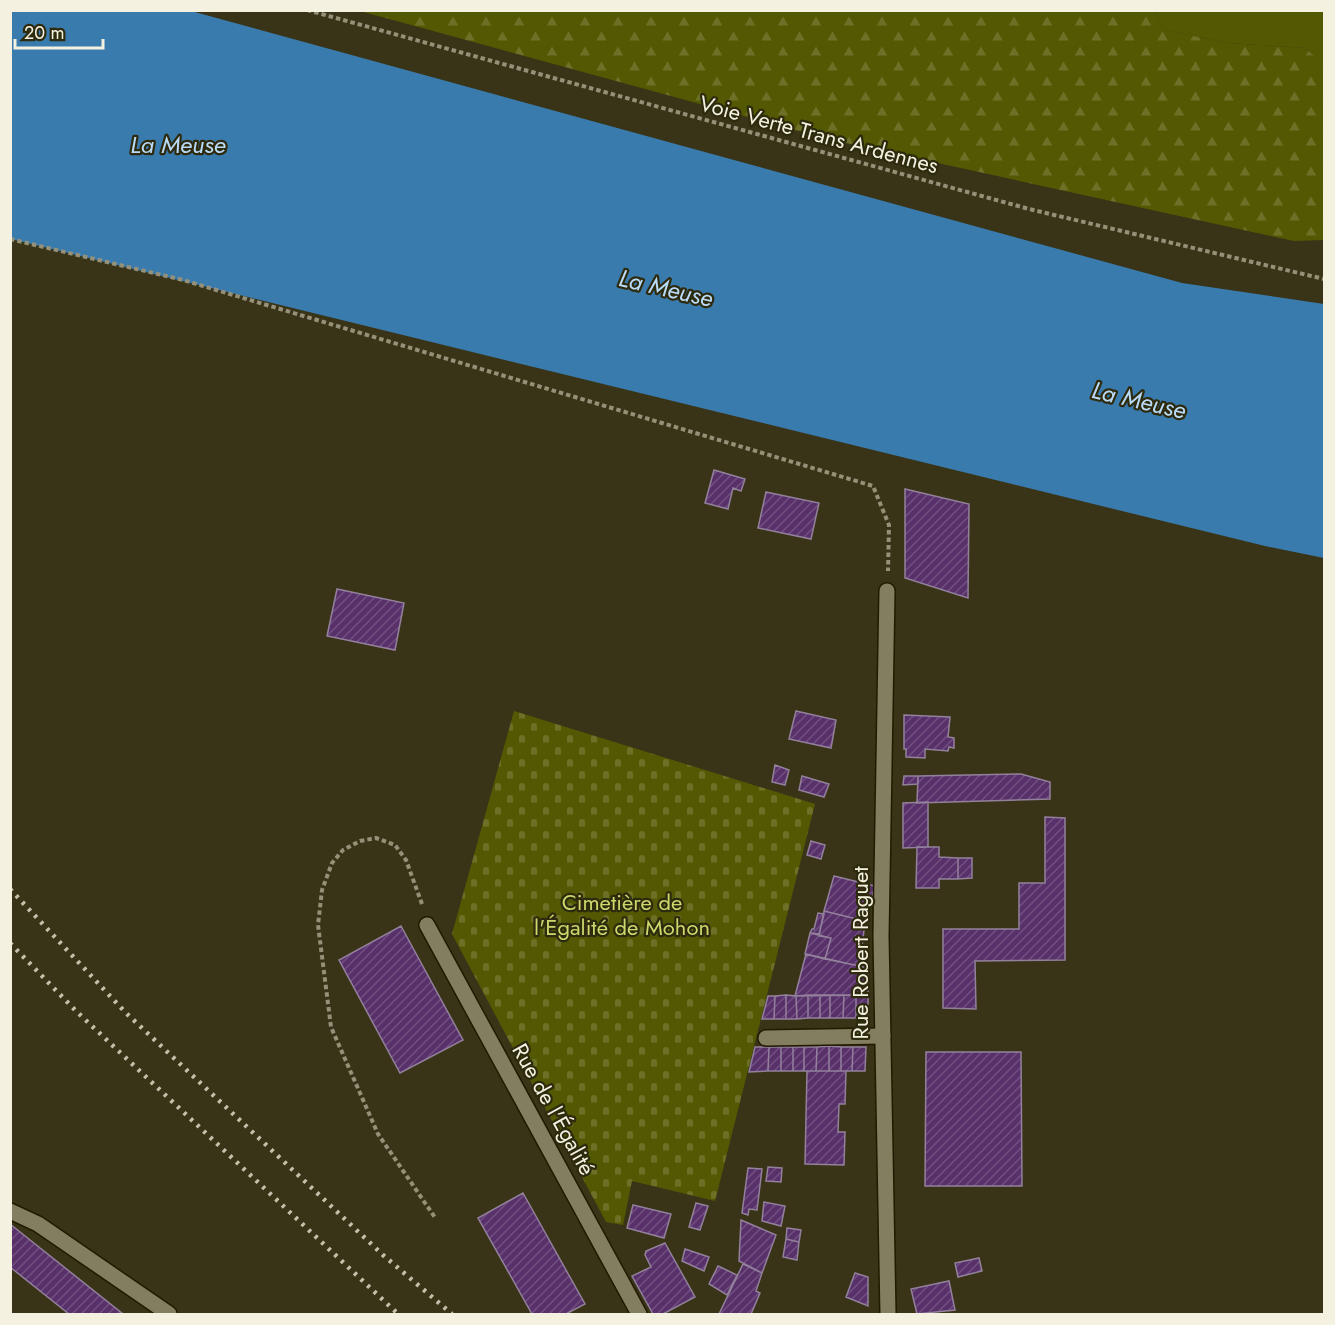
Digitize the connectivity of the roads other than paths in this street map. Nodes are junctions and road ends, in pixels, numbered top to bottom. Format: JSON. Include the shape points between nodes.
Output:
{"nodes":[{"id":1,"x":887,"y":591,"type":"road end"},
{"id":2,"x":428,"y":926,"type":"road end"},
{"id":3,"x":883,"y":1036,"type":"junction"},
{"id":4,"x":766,"y":1038,"type":"dead end"},
{"id":5,"x":10,"y":1211,"type":"edge"},
{"id":6,"x":169,"y":1314,"type":"edge"},
{"id":7,"x":639,"y":1314,"type":"edge"},
{"id":8,"x":888,"y":1314,"type":"edge"}],
"edges":[{"from":1,"to":3,"type":"street","name":"Rue Robert Raguet"},
{"from":2,"to":7,"type":"street","name":"Rue de l'Égalité"},
{"from":3,"to":4,"type":"street"},
{"from":3,"to":8,"type":"street","name":"Rue Robert Raguet"},
{"from":5,"to":6,"type":"street","via":[[38,1224]]}]}
